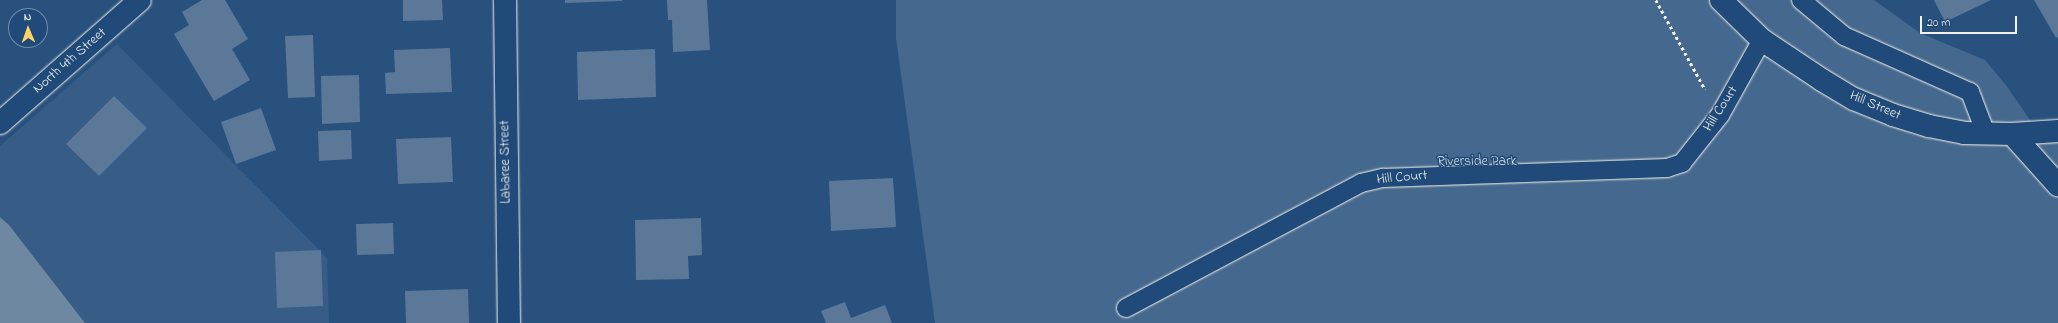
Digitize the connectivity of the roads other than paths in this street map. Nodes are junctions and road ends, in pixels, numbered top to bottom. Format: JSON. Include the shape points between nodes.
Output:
{"nodes":[{"id":1,"x":505,"y":0,"type":"edge"},
{"id":2,"x":1721,"y":0,"type":"edge"},
{"id":3,"x":1801,"y":0,"type":"edge"},
{"id":4,"x":128,"y":4,"type":"edge"},
{"id":5,"x":1762,"y":40,"type":"junction"},
{"id":6,"x":0,"y":122,"type":"edge"},
{"id":7,"x":2058,"y":131,"type":"edge"},
{"id":8,"x":1986,"y":134,"type":"junction"},
{"id":9,"x":2012,"y":134,"type":"junction"},
{"id":10,"x":2058,"y":185,"type":"edge"},
{"id":11,"x":1126,"y":308,"type":"dead end"},
{"id":12,"x":509,"y":323,"type":"edge"}],
"edges":[{"from":1,"to":12,"type":"street","name":"Labaree Street"},
{"from":2,"to":5,"type":"street","name":"Hill Street"},
{"from":3,"to":8,"type":"lane","via":[[1844,36],[1970,92]]},
{"from":4,"to":6,"type":"street","name":"North 4th Street"},
{"from":5,"to":8,"type":"street","name":"Hill Street","via":[[1854,99],[1929,126],[1964,133]]},
{"from":5,"to":11,"type":"lane","name":"Hill Court","via":[[1720,115],[1682,163],[1666,168],[1399,177],[1361,183]]},
{"from":7,"to":9,"type":"street","name":"Hill Street"},
{"from":8,"to":9,"type":"street","name":"Hill Street"},
{"from":9,"to":10,"type":"street"}]}
